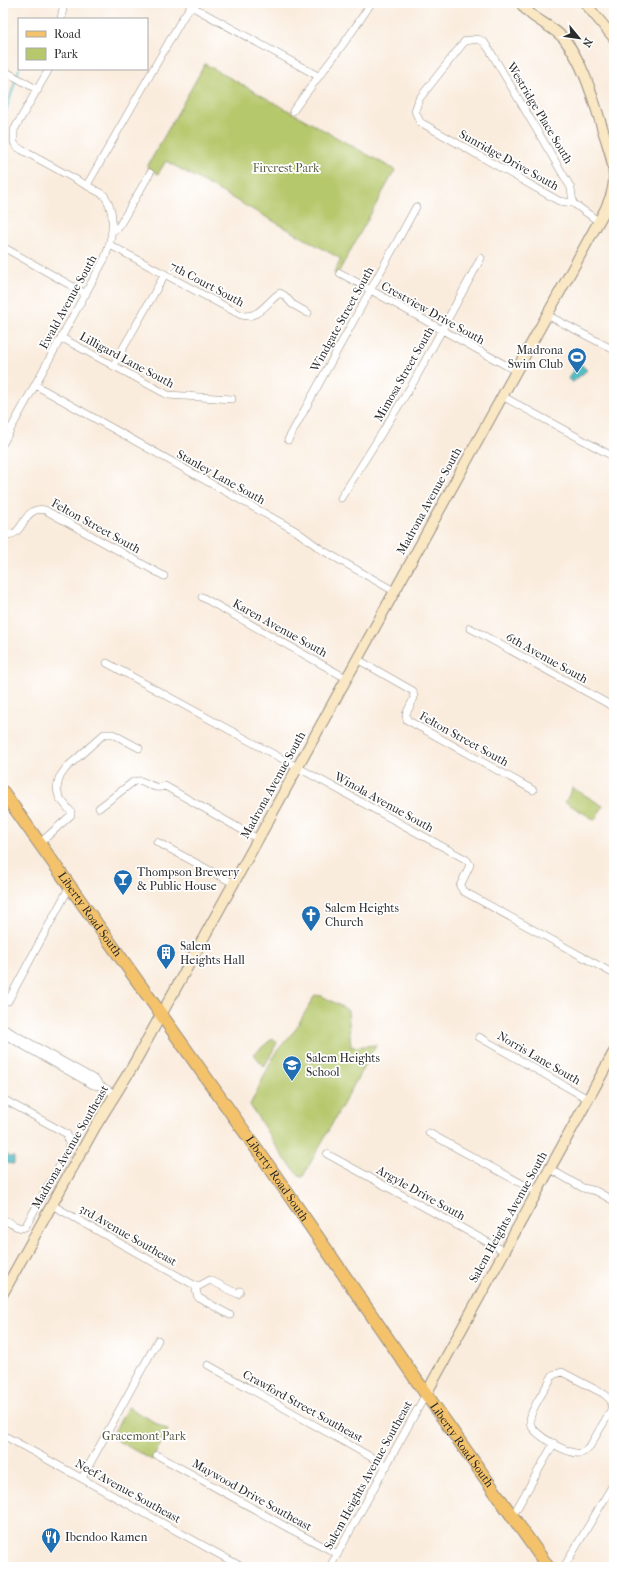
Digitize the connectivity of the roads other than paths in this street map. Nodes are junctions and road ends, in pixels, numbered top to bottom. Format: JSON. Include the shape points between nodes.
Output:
{"nodes":[{"id":1,"x":64,"y":3,"type":"edge"},
{"id":2,"x":371,"y":3,"type":"edge"},
{"id":3,"x":521,"y":3,"type":"edge"},
{"id":4,"x":585,"y":3,"type":"edge"},
{"id":5,"x":190,"y":5,"type":"edge"},
{"id":6,"x":61,"y":18,"type":"edge"},
{"id":7,"x":614,"y":38,"type":"edge"},
{"id":8,"x":478,"y":39,"type":"joint"},
{"id":9,"x":3,"y":70,"type":"edge"},
{"id":10,"x":48,"y":70,"type":"edge"},
{"id":11,"x":318,"y":76,"type":"junction"},
{"id":12,"x":38,"y":90,"type":"junction"},
{"id":13,"x":293,"y":111,"type":"dead end"},
{"id":14,"x":150,"y":173,"type":"dead end"},
{"id":15,"x":87,"y":185,"type":"junction"},
{"id":16,"x":573,"y":203,"type":"junction"},
{"id":17,"x":416,"y":207,"type":"dead end"},
{"id":18,"x":598,"y":221,"type":"junction"},
{"id":19,"x":112,"y":231,"type":"junction"},
{"id":20,"x":110,"y":245,"type":"junction"},
{"id":21,"x":3,"y":247,"type":"edge"},
{"id":22,"x":481,"y":258,"type":"dead end"},
{"id":23,"x":340,"y":273,"type":"dead end"},
{"id":24,"x":165,"y":274,"type":"junction"},
{"id":25,"x":370,"y":291,"type":"junction"},
{"id":26,"x":86,"y":294,"type":"junction"},
{"id":27,"x":308,"y":313,"type":"dead end"},
{"id":28,"x":547,"y":315,"type":"junction"},
{"id":29,"x":442,"y":330,"type":"junction"},
{"id":30,"x":62,"y":338,"type":"junction"},
{"id":31,"x":614,"y":350,"type":"edge"},
{"id":32,"x":112,"y":366,"type":"junction"},
{"id":33,"x":516,"y":371,"type":"junction"},
{"id":34,"x":35,"y":385,"type":"junction"},
{"id":35,"x":502,"y":396,"type":"junction"},
{"id":36,"x":232,"y":398,"type":"dead end"},
{"id":37,"x":3,"y":425,"type":"edge"},
{"id":38,"x":10,"y":430,"type":"junction"},
{"id":39,"x":288,"y":440,"type":"dead end"},
{"id":40,"x":3,"y":443,"type":"edge"},
{"id":41,"x":614,"y":457,"type":"edge"},
{"id":42,"x":341,"y":498,"type":"dead end"},
{"id":43,"x":3,"y":533,"type":"edge"},
{"id":44,"x":164,"y":576,"type":"dead end"},
{"id":45,"x":394,"y":591,"type":"junction"},
{"id":46,"x":202,"y":597,"type":"dead end"},
{"id":47,"x":470,"y":628,"type":"dead end"},
{"id":48,"x":357,"y":659,"type":"junction"},
{"id":49,"x":107,"y":663,"type":"dead end"},
{"id":50,"x":346,"y":678,"type":"junction"},
{"id":51,"x":614,"y":707,"type":"edge"},
{"id":52,"x":139,"y":748,"type":"dead end"},
{"id":53,"x":297,"y":767,"type":"junction"},
{"id":54,"x":533,"y":790,"type":"dead end"},
{"id":55,"x":3,"y":792,"type":"edge"},
{"id":56,"x":99,"y":808,"type":"dead end"},
{"id":57,"x":258,"y":838,"type":"junction"},
{"id":58,"x":157,"y":842,"type":"dead end"},
{"id":59,"x":40,"y":843,"type":"junction"},
{"id":60,"x":233,"y":883,"type":"junction"},
{"id":61,"x":70,"y":886,"type":"junction"},
{"id":62,"x":614,"y":974,"type":"edge"},
{"id":63,"x":8,"y":1001,"type":"dead end"},
{"id":64,"x":161,"y":1014,"type":"junction"},
{"id":65,"x":3,"y":1028,"type":"edge"},
{"id":66,"x":3,"y":1034,"type":"edge"},
{"id":67,"x":479,"y":1037,"type":"dead end"},
{"id":68,"x":614,"y":1052,"type":"edge"},
{"id":69,"x":101,"y":1086,"type":"junction"},
{"id":70,"x":115,"y":1094,"type":"junction"},
{"id":71,"x":3,"y":1099,"type":"edge"},
{"id":72,"x":588,"y":1099,"type":"junction"},
{"id":73,"x":429,"y":1133,"type":"dead end"},
{"id":74,"x":327,"y":1154,"type":"dead end"},
{"id":75,"x":550,"y":1169,"type":"junction"},
{"id":76,"x":46,"y":1188,"type":"junction"},
{"id":77,"x":537,"y":1192,"type":"junction"},
{"id":78,"x":57,"y":1195,"type":"junction"},
{"id":79,"x":614,"y":1201,"type":"edge"},
{"id":80,"x":52,"y":1205,"type":"junction"},
{"id":81,"x":3,"y":1219,"type":"edge"},
{"id":82,"x":504,"y":1251,"type":"junction"},
{"id":83,"x":194,"y":1285,"type":"junction"},
{"id":84,"x":240,"y":1291,"type":"dead end"},
{"id":85,"x":3,"y":1293,"type":"edge"},
{"id":86,"x":230,"y":1315,"type":"dead end"},
{"id":87,"x":158,"y":1340,"type":"dead end"},
{"id":88,"x":208,"y":1365,"type":"dead end"},
{"id":89,"x":426,"y":1394,"type":"junction"},
{"id":90,"x":3,"y":1436,"type":"edge"},
{"id":91,"x":554,"y":1443,"type":"junction"},
{"id":92,"x":157,"y":1455,"type":"dead end"},
{"id":93,"x":387,"y":1466,"type":"junction"},
{"id":94,"x":82,"y":1478,"type":"junction"},
{"id":95,"x":614,"y":1483,"type":"edge"},
{"id":96,"x":512,"y":1517,"type":"junction"},
{"id":97,"x":338,"y":1554,"type":"junction"},
{"id":98,"x":242,"y":1567,"type":"edge"},
{"id":99,"x":330,"y":1567,"type":"edge"},
{"id":100,"x":546,"y":1567,"type":"edge"},
{"id":101,"x":564,"y":1567,"type":"edge"}],
"edges":[{"from":1,"to":6,"type":"street"},
{"from":2,"to":11,"type":"street","via":[[343,45]]},
{"from":3,"to":18,"type":"main road","name":"Madrona Avenue South","via":[[530,14],[560,34],[582,70],[591,92],[612,159],[614,176],[611,195]]},
{"from":4,"to":7,"type":"main road"},
{"from":5,"to":11,"type":"street"},
{"from":5,"to":15,"type":"street"},
{"from":8,"to":16,"type":"street","name":"Westridge Place South","via":[[489,49],[571,188]]},
{"from":8,"to":16,"type":"street","name":"Sunridge Drive South","via":[[465,42],[420,98],[415,111],[420,122],[559,200]]},
{"from":9,"to":12,"type":"street"},
{"from":10,"to":12,"type":"street"},
{"from":11,"to":13,"type":"street"},
{"from":12,"to":15,"type":"street","via":[[14,130],[16,146]]},
{"from":14,"to":19,"type":"street","via":[[118,228]]},
{"from":15,"to":19,"type":"street","via":[[108,200]]},
{"from":16,"to":18,"type":"street","name":"Sunridge Drive South"},
{"from":17,"to":25,"type":"street","name":"Windgate Street South"},
{"from":18,"to":28,"type":"main road","name":"Madrona Avenue South"},
{"from":19,"to":20,"type":"street","name":"Ewald Avenue South"},
{"from":20,"to":24,"type":"street","name":"7th Court South"},
{"from":20,"to":26,"type":"street","name":"Ewald Avenue South"},
{"from":21,"to":26,"type":"street"},
{"from":22,"to":29,"type":"street","name":"Mimosa Street South"},
{"from":23,"to":25,"type":"street","name":"Crestview Drive South"},
{"from":24,"to":27,"type":"street","name":"7th Court South","via":[[241,315],[258,313],[280,293]]},
{"from":24,"to":32,"type":"street"},
{"from":25,"to":29,"type":"street","name":"Crestview Drive South"},
{"from":25,"to":39,"type":"street","name":"Windgate Street South"},
{"from":26,"to":30,"type":"street","name":"Ewald Avenue South"},
{"from":28,"to":31,"type":"street"},
{"from":28,"to":33,"type":"main road","name":"Madrona Avenue South"},
{"from":29,"to":33,"type":"street","name":"Crestview Drive South"},
{"from":29,"to":42,"type":"street","name":"Mimosa Street South","via":[[413,383]]},
{"from":30,"to":32,"type":"street","name":"Lilligard Lane South"},
{"from":30,"to":34,"type":"street","name":"Ewald Avenue South"},
{"from":32,"to":36,"type":"street","name":"Lilligard Lane South","via":[[168,395]]},
{"from":33,"to":35,"type":"main road","name":"Madrona Avenue South"},
{"from":34,"to":38,"type":"street","name":"Ewald Avenue South"},
{"from":34,"to":45,"type":"street","name":"Stanley Lane South","via":[[296,531],[322,550]]},
{"from":35,"to":41,"type":"street"},
{"from":35,"to":45,"type":"main road","name":"Madrona Avenue South"},
{"from":37,"to":38,"type":"street"},
{"from":38,"to":40,"type":"street","name":"Ewald Avenue South"},
{"from":43,"to":44,"type":"street","name":"Felton Street South","via":[[10,536],[15,534],[31,511],[38,508]]},
{"from":45,"to":48,"type":"main road","name":"Madrona Avenue South"},
{"from":46,"to":50,"type":"street","name":"Karen Avenue South"},
{"from":47,"to":51,"type":"street","name":"6th Avenue South"},
{"from":48,"to":50,"type":"main road","name":"Madrona Avenue South"},
{"from":48,"to":54,"type":"street","name":"Felton Street South","via":[[413,691],[414,698],[406,714],[407,720]]},
{"from":49,"to":53,"type":"street","name":"Winola Avenue South"},
{"from":50,"to":53,"type":"main road","name":"Madrona Avenue South"},
{"from":52,"to":59,"type":"street","via":[[113,734],[104,734],[66,768],[59,778],[57,789],[59,798],[71,815]]},
{"from":53,"to":57,"type":"main road","name":"Madrona Avenue South"},
{"from":53,"to":62,"type":"street","name":"Winola Avenue South","via":[[467,860],[470,865],[460,886],[463,891]]},
{"from":55,"to":59,"type":"main road","name":"Liberty Road South"},
{"from":56,"to":57,"type":"street","via":[[137,780],[154,788],[165,786]]},
{"from":57,"to":60,"type":"main road","name":"Madrona Avenue South"},
{"from":58,"to":60,"type":"street"},
{"from":59,"to":61,"type":"main road","name":"Liberty Road South"},
{"from":60,"to":64,"type":"main road","name":"Madrona Avenue South"},
{"from":61,"to":63,"type":"street"},
{"from":61,"to":64,"type":"main road","name":"Liberty Road South"},
{"from":64,"to":70,"type":"main road","name":"Madrona Avenue Southeast"},
{"from":64,"to":89,"type":"main road","name":"Liberty Road South"},
{"from":65,"to":69,"type":"street","via":[[96,1080]]},
{"from":66,"to":69,"type":"street","via":[[93,1085]]},
{"from":67,"to":72,"type":"street","name":"Norris Lane South"},
{"from":68,"to":72,"type":"main road","name":"Salem Heights Avenue South"},
{"from":69,"to":70,"type":"street"},
{"from":70,"to":78,"type":"main road","name":"Madrona Avenue Southeast"},
{"from":71,"to":76,"type":"street","via":[[69,1136],[68,1151]]},
{"from":72,"to":75,"type":"main road","name":"Salem Heights Avenue South"},
{"from":73,"to":77,"type":"street"},
{"from":74,"to":82,"type":"street","name":"Argyle Drive South"},
{"from":75,"to":77,"type":"main road","name":"Salem Heights Avenue South"},
{"from":75,"to":79,"type":"street","via":[[583,1188]]},
{"from":76,"to":78,"type":"street"},
{"from":76,"to":81,"type":"street","via":[[25,1227],[18,1227]]},
{"from":77,"to":82,"type":"main road","name":"Salem Heights Avenue South"},
{"from":78,"to":80,"type":"main road","name":"Madrona Avenue Southeast"},
{"from":80,"to":83,"type":"street","name":"3rd Avenue Southeast"},
{"from":80,"to":85,"type":"main road","name":"Madrona Avenue Southeast"},
{"from":82,"to":89,"type":"main road","name":"Salem Heights Avenue South"},
{"from":83,"to":84,"type":"street","via":[[199,1286],[210,1280],[238,1294]]},
{"from":83,"to":86,"type":"street","name":"3rd Avenue Southeast","via":[[199,1298]]},
{"from":87,"to":94,"type":"street"},
{"from":88,"to":93,"type":"street","name":"Crawford Street Southeast"},
{"from":89,"to":93,"type":"street","name":"Salem Heights Avenue Southeast"},
{"from":89,"to":96,"type":"main road","name":"Liberty Road South"},
{"from":90,"to":94,"type":"street","name":"Neef Avenue Southeast"},
{"from":91,"to":91,"type":"street","via":[[569,1451],[586,1451],[611,1410],[610,1397],[566,1373],[553,1376],[532,1412],[530,1421],[534,1430]]},
{"from":91,"to":96,"type":"street"},
{"from":92,"to":97,"type":"street","name":"Maywood Drive Southeast"},
{"from":93,"to":97,"type":"street","name":"Salem Heights Avenue Southeast"},
{"from":94,"to":98,"type":"street","name":"Neef Avenue Southeast"},
{"from":95,"to":101,"type":"street"},
{"from":96,"to":100,"type":"main road","name":"Liberty Road South"},
{"from":97,"to":99,"type":"street","name":"Salem Heights Avenue Southeast"}]}
